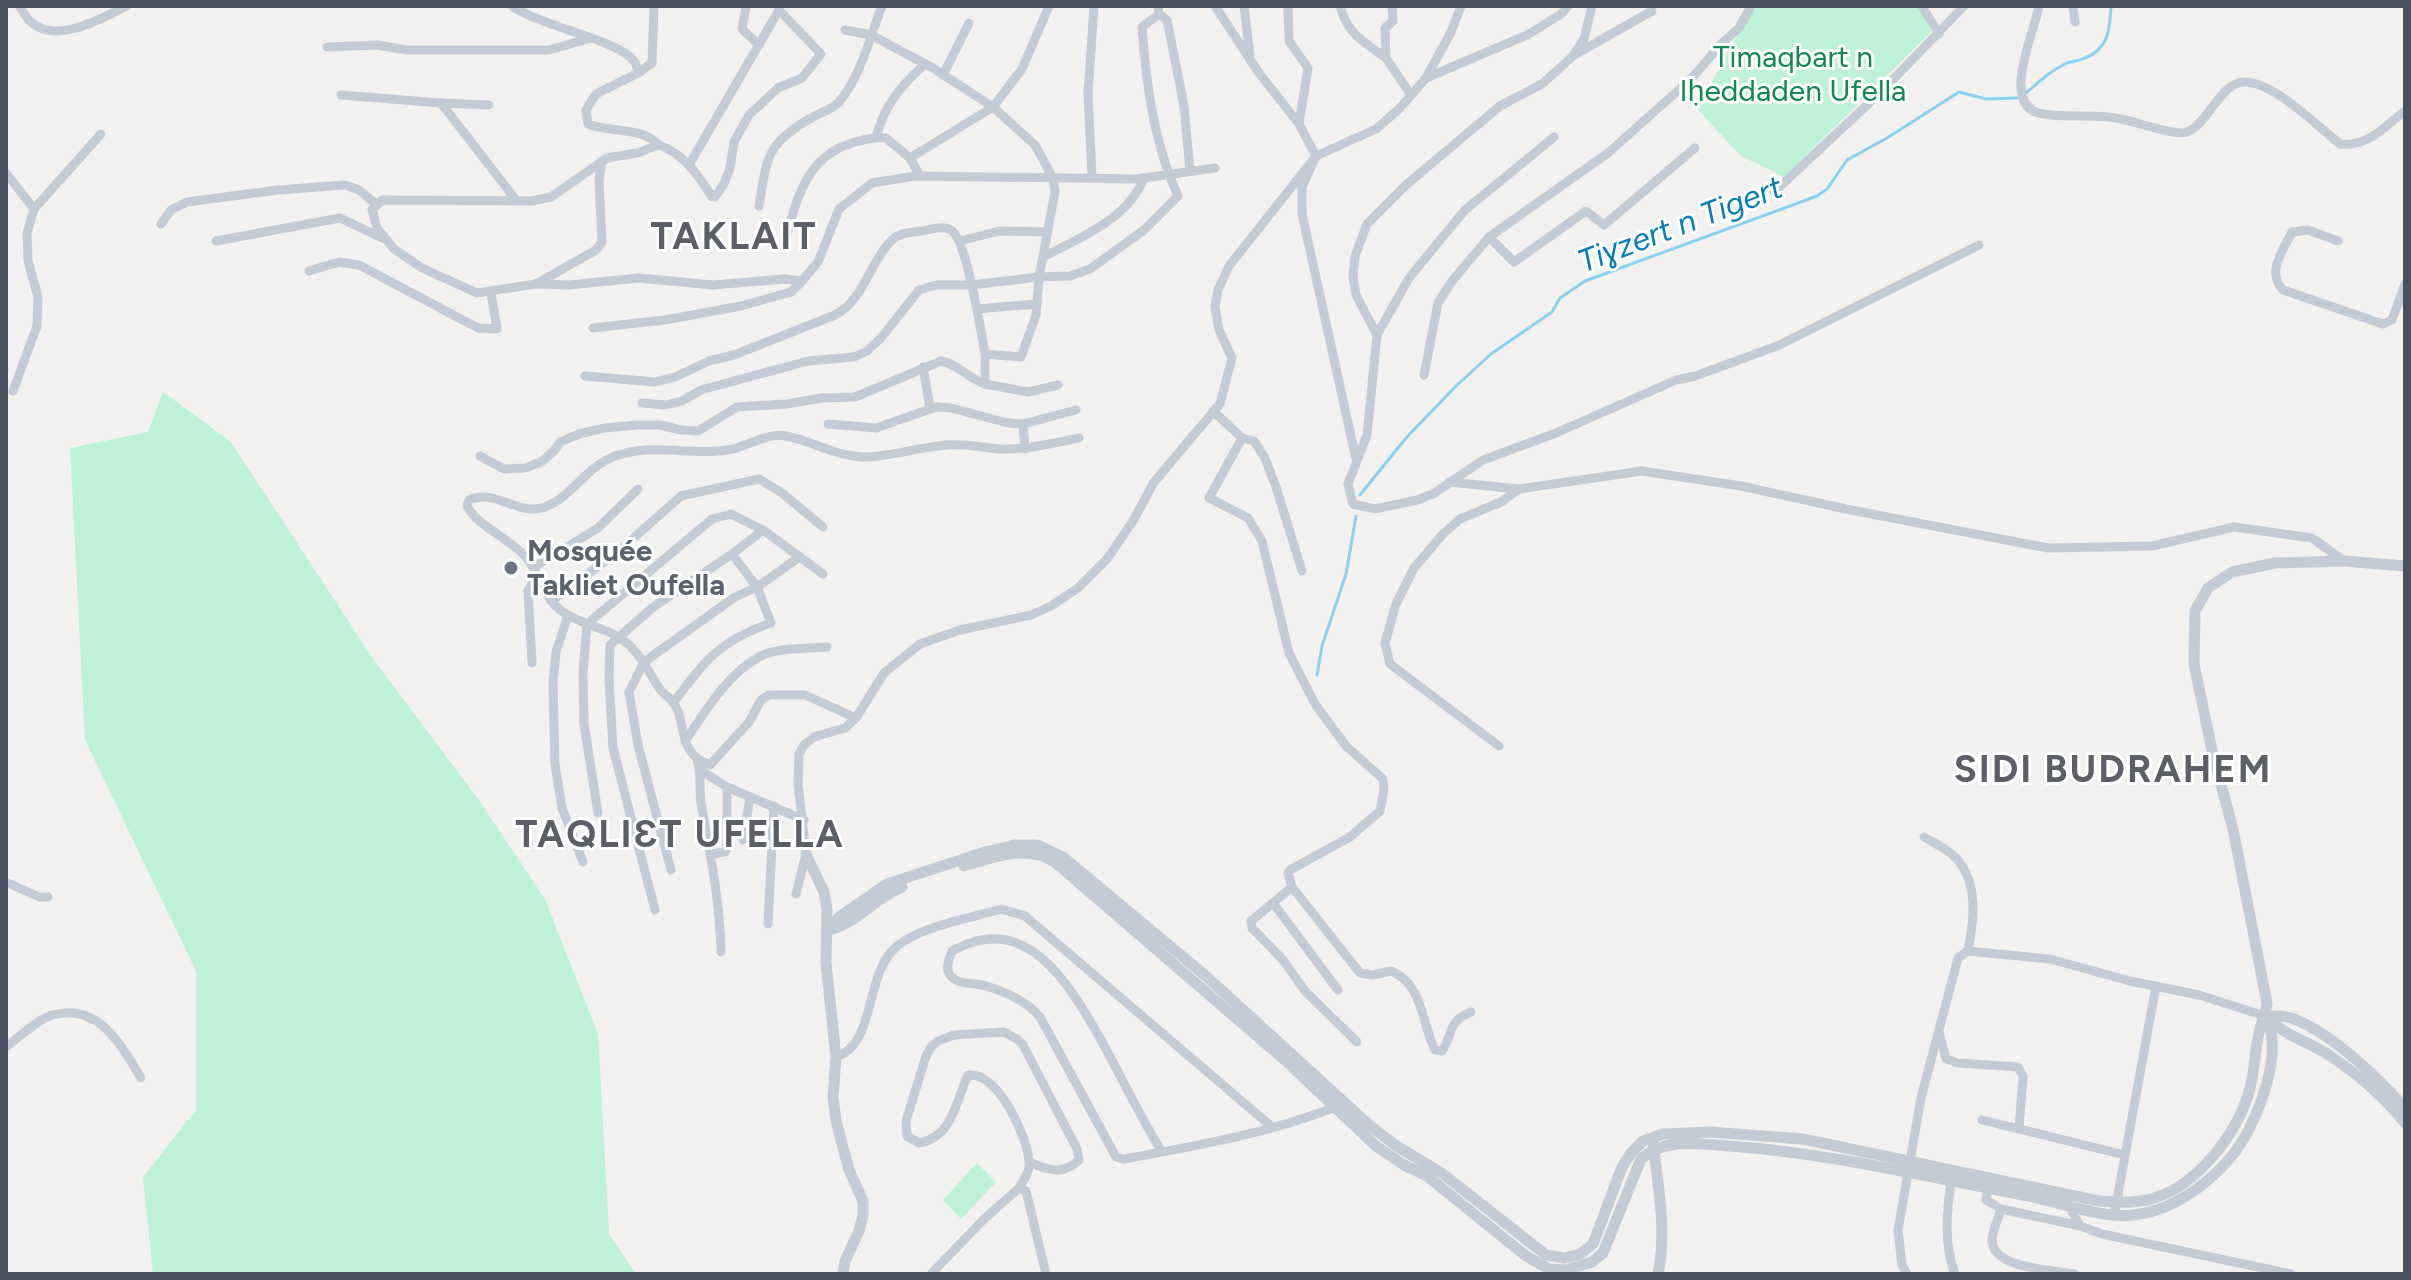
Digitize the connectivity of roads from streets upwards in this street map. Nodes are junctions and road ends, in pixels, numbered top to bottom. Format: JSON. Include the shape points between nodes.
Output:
{"nodes":[{"id":1,"x":19,"y":6,"type":"edge"},
{"id":2,"x":127,"y":6,"type":"edge"},
{"id":3,"x":512,"y":6,"type":"edge"},
{"id":4,"x":643,"y":6,"type":"edge"},
{"id":5,"x":746,"y":6,"type":"edge"},
{"id":6,"x":882,"y":6,"type":"edge"},
{"id":7,"x":1049,"y":6,"type":"edge"},
{"id":8,"x":1094,"y":6,"type":"edge"},
{"id":9,"x":1215,"y":6,"type":"edge"},
{"id":10,"x":1244,"y":6,"type":"edge"},
{"id":11,"x":1288,"y":6,"type":"edge"},
{"id":12,"x":1340,"y":6,"type":"edge"},
{"id":13,"x":1392,"y":6,"type":"edge"},
{"id":14,"x":1461,"y":6,"type":"edge"},
{"id":15,"x":1568,"y":6,"type":"edge"},
{"id":16,"x":1592,"y":6,"type":"edge"},
{"id":17,"x":1751,"y":6,"type":"edge"},
{"id":18,"x":1922,"y":6,"type":"edge"},
{"id":19,"x":1964,"y":6,"type":"edge"},
{"id":20,"x":2039,"y":6,"type":"edge"},
{"id":21,"x":2073,"y":6,"type":"edge"},
{"id":22,"x":778,"y":8,"type":"edge"},
{"id":23,"x":1159,"y":10,"type":"edge"},
{"id":24,"x":653,"y":11,"type":"edge"},
{"id":25,"x":1652,"y":11,"type":"dead end"},
{"id":26,"x":2075,"y":22,"type":"dead end"},
{"id":27,"x":969,"y":23,"type":"dead end"},
{"id":28,"x":845,"y":30,"type":"dead end"},
{"id":29,"x":1939,"y":34,"type":"junction"},
{"id":30,"x":871,"y":35,"type":"junction"},
{"id":31,"x":591,"y":38,"type":"junction"},
{"id":32,"x":759,"y":45,"type":"junction"},
{"id":33,"x":327,"y":47,"type":"dead end"},
{"id":34,"x":1573,"y":56,"type":"junction"},
{"id":35,"x":1386,"y":58,"type":"junction"},
{"id":36,"x":1250,"y":60,"type":"junction"},
{"id":37,"x":925,"y":64,"type":"junction"},
{"id":38,"x":638,"y":73,"type":"junction"},
{"id":39,"x":943,"y":75,"type":"junction"},
{"id":40,"x":1426,"y":78,"type":"junction"},
{"id":41,"x":341,"y":95,"type":"dead end"},
{"id":42,"x":1411,"y":95,"type":"junction"},
{"id":43,"x":441,"y":103,"type":"junction"},
{"id":44,"x":489,"y":105,"type":"dead end"},
{"id":45,"x":993,"y":107,"type":"junction"},
{"id":46,"x":2405,"y":111,"type":"edge"},
{"id":47,"x":1299,"y":124,"type":"junction"},
{"id":48,"x":101,"y":134,"type":"dead end"},
{"id":49,"x":1554,"y":137,"type":"dead end"},
{"id":50,"x":876,"y":138,"type":"junction"},
{"id":51,"x":659,"y":145,"type":"junction"},
{"id":52,"x":1695,"y":148,"type":"dead end"},
{"id":53,"x":1316,"y":156,"type":"junction"},
{"id":54,"x":910,"y":158,"type":"junction"},
{"id":55,"x":602,"y":161,"type":"junction"},
{"id":56,"x":689,"y":165,"type":"junction"},
{"id":57,"x":1215,"y":168,"type":"dead end"},
{"id":58,"x":1190,"y":171,"type":"junction"},
{"id":59,"x":6,"y":173,"type":"edge"},
{"id":60,"x":1168,"y":174,"type":"junction"},
{"id":61,"x":920,"y":176,"type":"junction"},
{"id":62,"x":1092,"y":177,"type":"junction"},
{"id":63,"x":1053,"y":178,"type":"junction"},
{"id":64,"x":1144,"y":178,"type":"junction"},
{"id":65,"x":1774,"y":192,"type":"dead end"},
{"id":66,"x":516,"y":200,"type":"junction"},
{"id":67,"x":377,"y":205,"type":"junction"},
{"id":68,"x":759,"y":206,"type":"dead end"},
{"id":69,"x":34,"y":209,"type":"junction"},
{"id":70,"x":161,"y":224,"type":"dead end"},
{"id":71,"x":1048,"y":232,"type":"junction"},
{"id":72,"x":1489,"y":237,"type":"junction"},
{"id":73,"x":785,"y":240,"type":"dead end"},
{"id":74,"x":216,"y":241,"type":"dead end"},
{"id":75,"x":960,"y":241,"type":"junction"},
{"id":76,"x":2338,"y":241,"type":"dead end"},
{"id":77,"x":388,"y":242,"type":"junction"},
{"id":78,"x":1979,"y":245,"type":"dead end"},
{"id":79,"x":1043,"y":257,"type":"junction"},
{"id":80,"x":309,"y":271,"type":"dead end"},
{"id":81,"x":1039,"y":277,"type":"junction"},
{"id":82,"x":802,"y":281,"type":"junction"},
{"id":83,"x":536,"y":284,"type":"junction"},
{"id":84,"x":2405,"y":284,"type":"edge"},
{"id":85,"x":970,"y":285,"type":"junction"},
{"id":86,"x":491,"y":292,"type":"junction"},
{"id":87,"x":1037,"y":304,"type":"junction"},
{"id":88,"x":977,"y":309,"type":"junction"},
{"id":89,"x":593,"y":328,"type":"dead end"},
{"id":90,"x":1377,"y":335,"type":"junction"},
{"id":91,"x":985,"y":354,"type":"junction"},
{"id":92,"x":923,"y":367,"type":"junction"},
{"id":93,"x":1424,"y":375,"type":"dead end"},
{"id":94,"x":585,"y":376,"type":"dead end"},
{"id":95,"x":985,"y":384,"type":"junction"},
{"id":96,"x":1058,"y":385,"type":"dead end"},
{"id":97,"x":13,"y":391,"type":"dead end"},
{"id":98,"x":642,"y":403,"type":"dead end"},
{"id":99,"x":930,"y":408,"type":"junction"},
{"id":100,"x":1076,"y":410,"type":"dead end"},
{"id":101,"x":1213,"y":411,"type":"junction"},
{"id":102,"x":828,"y":424,"type":"dead end"},
{"id":103,"x":1023,"y":424,"type":"junction"},
{"id":104,"x":1079,"y":438,"type":"dead end"},
{"id":105,"x":1242,"y":438,"type":"junction"},
{"id":106,"x":1025,"y":449,"type":"junction"},
{"id":107,"x":480,"y":456,"type":"dead end"},
{"id":108,"x":1356,"y":459,"type":"junction"},
{"id":109,"x":1449,"y":482,"type":"junction"},
{"id":110,"x":638,"y":489,"type":"dead end"},
{"id":111,"x":1519,"y":489,"type":"junction"},
{"id":112,"x":823,"y":527,"type":"dead end"},
{"id":113,"x":763,"y":530,"type":"junction"},
{"id":114,"x":732,"y":554,"type":"junction"},
{"id":115,"x":798,"y":558,"type":"junction"},
{"id":116,"x":2344,"y":561,"type":"junction"},
{"id":117,"x":2405,"y":566,"type":"edge"},
{"id":118,"x":536,"y":570,"type":"junction"},
{"id":119,"x":1302,"y":571,"type":"dead end"},
{"id":120,"x":823,"y":574,"type":"dead end"},
{"id":121,"x":757,"y":587,"type":"junction"},
{"id":122,"x":551,"y":601,"type":"junction"},
{"id":123,"x":568,"y":615,"type":"junction"},
{"id":124,"x":587,"y":624,"type":"junction"},
{"id":125,"x":619,"y":635,"type":"junction"},
{"id":126,"x":827,"y":647,"type":"dead end"},
{"id":127,"x":644,"y":662,"type":"junction"},
{"id":128,"x":532,"y":663,"type":"dead end"},
{"id":129,"x":674,"y":702,"type":"junction"},
{"id":130,"x":856,"y":718,"type":"junction"},
{"id":131,"x":685,"y":741,"type":"junction"},
{"id":132,"x":1499,"y":746,"type":"dead end"},
{"id":133,"x":703,"y":765,"type":"junction"},
{"id":134,"x":727,"y":787,"type":"junction"},
{"id":135,"x":750,"y":797,"type":"junction"},
{"id":136,"x":774,"y":806,"type":"junction"},
{"id":137,"x":598,"y":813,"type":"dead end"},
{"id":138,"x":804,"y":820,"type":"junction"},
{"id":139,"x":1924,"y":837,"type":"dead end"},
{"id":140,"x":743,"y":840,"type":"dead end"},
{"id":141,"x":711,"y":854,"type":"junction"},
{"id":142,"x":806,"y":854,"type":"junction"},
{"id":143,"x":583,"y":862,"type":"dead end"},
{"id":144,"x":671,"y":870,"type":"dead end"},
{"id":145,"x":6,"y":882,"type":"edge"},
{"id":146,"x":1292,"y":887,"type":"junction"},
{"id":147,"x":796,"y":894,"type":"dead end"},
{"id":148,"x":48,"y":897,"type":"dead end"},
{"id":149,"x":1273,"y":903,"type":"junction"},
{"id":150,"x":655,"y":910,"type":"dead end"},
{"id":151,"x":768,"y":924,"type":"dead end"},
{"id":152,"x":828,"y":930,"type":"junction"},
{"id":153,"x":1968,"y":951,"type":"junction"},
{"id":154,"x":721,"y":952,"type":"dead end"},
{"id":155,"x":2156,"y":986,"type":"junction"},
{"id":156,"x":1338,"y":990,"type":"dead end"},
{"id":157,"x":1471,"y":1012,"type":"dead end"},
{"id":158,"x":2265,"y":1016,"type":"junction"},
{"id":159,"x":1938,"y":1029,"type":"junction"},
{"id":160,"x":1357,"y":1042,"type":"dead end"},
{"id":161,"x":6,"y":1047,"type":"edge"},
{"id":162,"x":836,"y":1057,"type":"junction"},
{"id":163,"x":141,"y":1078,"type":"dead end"},
{"id":164,"x":1340,"y":1105,"type":"junction"},
{"id":165,"x":2405,"y":1108,"type":"edge"},
{"id":166,"x":1982,"y":1120,"type":"dead end"},
{"id":167,"x":2405,"y":1123,"type":"edge"},
{"id":168,"x":1272,"y":1127,"type":"junction"},
{"id":169,"x":2019,"y":1129,"type":"junction"},
{"id":170,"x":1653,"y":1144,"type":"junction"},
{"id":171,"x":1162,"y":1152,"type":"junction"},
{"id":172,"x":2125,"y":1155,"type":"junction"},
{"id":173,"x":1030,"y":1162,"type":"junction"},
{"id":174,"x":1908,"y":1168,"type":"junction"},
{"id":175,"x":1952,"y":1177,"type":"junction"},
{"id":176,"x":1019,"y":1188,"type":"junction"},
{"id":177,"x":1988,"y":1190,"type":"junction"},
{"id":178,"x":2066,"y":1198,"type":"junction"},
{"id":179,"x":2116,"y":1202,"type":"junction"},
{"id":180,"x":2001,"y":1209,"type":"junction"},
{"id":181,"x":2114,"y":1216,"type":"junction"},
{"id":182,"x":2080,"y":1226,"type":"junction"},
{"id":183,"x":843,"y":1274,"type":"edge"},
{"id":184,"x":931,"y":1274,"type":"edge"},
{"id":185,"x":1046,"y":1274,"type":"edge"},
{"id":186,"x":1658,"y":1274,"type":"edge"},
{"id":187,"x":1907,"y":1274,"type":"edge"},
{"id":188,"x":1955,"y":1274,"type":"edge"},
{"id":189,"x":2075,"y":1274,"type":"edge"},
{"id":190,"x":2291,"y":1274,"type":"edge"}],
"edges":[{"from":1,"to":2,"type":"street","via":[[32,23],[66,30]]},
{"from":3,"to":31,"type":"street"},
{"from":4,"to":24,"type":"street"},
{"from":5,"to":32,"type":"street","via":[[742,29]]},
{"from":6,"to":30,"type":"street"},
{"from":7,"to":45,"type":"street","via":[[1022,69]]},
{"from":8,"to":62,"type":"street","via":[[1088,94]]},
{"from":9,"to":36,"type":"street"},
{"from":10,"to":36,"type":"street"},
{"from":11,"to":47,"type":"street","via":[[1289,41],[1308,68]]},
{"from":12,"to":35,"type":"street","via":[[1355,36]]},
{"from":13,"to":35,"type":"street","via":[[1393,21],[1385,28]]},
{"from":14,"to":40,"type":"street"},
{"from":15,"to":40,"type":"street","via":[[1529,34]]},
{"from":16,"to":34,"type":"street","via":[[1584,39]]},
{"from":17,"to":72,"type":"street","via":[[1739,28],[1692,78],[1608,153]]},
{"from":18,"to":29,"type":"street"},
{"from":19,"to":29,"type":"street"},
{"from":20,"to":46,"type":"street","via":[[2020,88],[2028,105],[2040,114],[2103,115],[2186,133],[2242,81],[2266,87],[2340,144],[2356,146]]},
{"from":21,"to":26,"type":"street"},
{"from":22,"to":32,"type":"street"},
{"from":22,"to":56,"type":"street","via":[[821,54],[802,78],[778,88],[749,115],[715,197]]},
{"from":23,"to":58,"type":"street","via":[[1167,20],[1184,106]]},
{"from":23,"to":60,"type":"street","via":[[1142,27]]},
{"from":24,"to":38,"type":"street","via":[[652,63]]},
{"from":25,"to":34,"type":"street"},
{"from":27,"to":39,"type":"street"},
{"from":28,"to":30,"type":"street"},
{"from":29,"to":65,"type":"street"},
{"from":30,"to":37,"type":"street"},
{"from":30,"to":68,"type":"street","via":[[863,62],[837,105],[778,140],[768,156]]},
{"from":31,"to":33,"type":"street","via":[[549,50]]},
{"from":31,"to":38,"type":"street","via":[[634,60]]},
{"from":32,"to":56,"type":"street"},
{"from":34,"to":90,"type":"street","via":[[1542,84],[1500,106],[1367,224],[1353,276],[1356,295]]},
{"from":35,"to":42,"type":"street"},
{"from":36,"to":47,"type":"street"},
{"from":37,"to":39,"type":"street"},
{"from":37,"to":50,"type":"street","via":[[899,88],[881,116]]},
{"from":38,"to":51,"type":"street","via":[[596,94],[586,110],[588,124],[641,134]]},
{"from":39,"to":45,"type":"street"},
{"from":40,"to":42,"type":"street"},
{"from":41,"to":43,"type":"street"},
{"from":42,"to":53,"type":"street","via":[[1376,129]]},
{"from":43,"to":44,"type":"street"},
{"from":43,"to":66,"type":"street"},
{"from":45,"to":54,"type":"street"},
{"from":45,"to":63,"type":"street","via":[[1035,145]]},
{"from":47,"to":53,"type":"street"},
{"from":48,"to":69,"type":"street"},
{"from":49,"to":90,"type":"street","via":[[1465,210],[1409,278]]},
{"from":50,"to":54,"type":"street","via":[[886,138]]},
{"from":50,"to":73,"type":"street","via":[[838,148],[817,164],[799,194]]},
{"from":51,"to":55,"type":"street"},
{"from":51,"to":56,"type":"street"},
{"from":52,"to":72,"type":"street","via":[[1604,225],[1586,211],[1514,262]]},
{"from":53,"to":101,"type":"street","via":[[1229,266],[1218,290],[1219,330],[1232,358],[1220,404]]},
{"from":53,"to":108,"type":"street","via":[[1302,187],[1302,214]]},
{"from":54,"to":61,"type":"street"},
{"from":55,"to":66,"type":"street","via":[[551,197]]},
{"from":55,"to":83,"type":"street","via":[[600,247]]},
{"from":57,"to":58,"type":"street"},
{"from":58,"to":60,"type":"street"},
{"from":59,"to":69,"type":"street"},
{"from":60,"to":64,"type":"street"},
{"from":60,"to":81,"type":"street","via":[[1178,196],[1144,230],[1090,269]]},
{"from":61,"to":63,"type":"street"},
{"from":61,"to":82,"type":"street","via":[[872,183],[839,209],[818,262]]},
{"from":62,"to":63,"type":"street"},
{"from":62,"to":64,"type":"street"},
{"from":63,"to":71,"type":"street"},
{"from":64,"to":79,"type":"street","via":[[1138,194],[1104,226]]},
{"from":66,"to":67,"type":"street","via":[[383,200]]},
{"from":67,"to":70,"type":"street","via":[[345,185],[278,190],[187,202],[171,210]]},
{"from":67,"to":77,"type":"street","via":[[372,209],[377,228]]},
{"from":69,"to":97,"type":"street","via":[[27,233],[38,297],[37,326]]},
{"from":71,"to":75,"type":"street","via":[[999,231]]},
{"from":71,"to":79,"type":"street"},
{"from":72,"to":93,"type":"street","via":[[1438,303]]},
{"from":74,"to":77,"type":"street","via":[[340,218]]},
{"from":75,"to":85,"type":"street"},
{"from":75,"to":94,"type":"street","via":[[944,228],[898,234],[848,309],[675,377],[655,382]]},
{"from":76,"to":84,"type":"street","via":[[2308,230],[2292,232],[2274,272],[2275,282],[2283,290],[2383,324],[2392,320]]},
{"from":77,"to":86,"type":"street","via":[[422,268],[477,293]]},
{"from":78,"to":109,"type":"street","via":[[1777,346],[1676,380],[1483,460]]},
{"from":79,"to":81,"type":"street"},
{"from":80,"to":86,"type":"street","via":[[339,262],[359,265],[478,328],[497,329]]},
{"from":81,"to":85,"type":"street"},
{"from":81,"to":87,"type":"street"},
{"from":82,"to":83,"type":"street","via":[[713,285],[639,278]]},
{"from":82,"to":89,"type":"street","via":[[791,292],[741,306]]},
{"from":83,"to":86,"type":"street"},
{"from":85,"to":88,"type":"street"},
{"from":85,"to":98,"type":"street","via":[[919,290],[881,338],[854,357],[808,361],[666,405]]},
{"from":87,"to":88,"type":"street"},
{"from":87,"to":91,"type":"street","via":[[1021,357]]},
{"from":88,"to":91,"type":"street"},
{"from":90,"to":108,"type":"street","via":[[1367,435]]},
{"from":91,"to":95,"type":"street"},
{"from":92,"to":95,"type":"street","via":[[941,361],[954,364]]},
{"from":92,"to":99,"type":"street"},
{"from":92,"to":107,"type":"street","via":[[855,397],[737,407],[698,431],[637,425],[566,437],[541,462],[525,468],[504,469]]},
{"from":95,"to":96,"type":"street","via":[[1028,392]]},
{"from":99,"to":102,"type":"street","via":[[876,428]]},
{"from":99,"to":103,"type":"street"},
{"from":100,"to":103,"type":"street"},
{"from":101,"to":105,"type":"street"},
{"from":101,"to":130,"type":"street","via":[[1154,482],[1107,559],[1078,588],[1031,615],[920,644],[884,673]]},
{"from":103,"to":106,"type":"street"},
{"from":104,"to":106,"type":"street"},
{"from":105,"to":119,"type":"street","via":[[1254,441],[1265,458]]},
{"from":105,"to":146,"type":"street","via":[[1209,498],[1248,518],[1262,541],[1289,653],[1315,704],[1346,746],[1383,779],[1380,811],[1350,837],[1290,870]]},
{"from":106,"to":118,"type":"street","via":[[972,443],[865,457],[783,435],[711,452],[676,448],[612,457],[544,508],[527,509],[491,497],[469,500],[472,515]]},
{"from":108,"to":109,"type":"street","via":[[1349,496],[1363,508],[1394,507],[1433,494]]},
{"from":109,"to":111,"type":"street"},
{"from":110,"to":118,"type":"street","via":[[598,528]]},
{"from":111,"to":116,"type":"street","via":[[1642,471],[2048,548],[2152,546],[2234,527],[2312,538]]},
{"from":111,"to":132,"type":"street","via":[[1460,519],[1442,535],[1405,582],[1385,643],[1390,664]]},
{"from":112,"to":122,"type":"street","via":[[759,479],[681,496]]},
{"from":113,"to":114,"type":"street"},
{"from":113,"to":115,"type":"street"},
{"from":113,"to":124,"type":"street","via":[[731,514],[712,519]]},
{"from":114,"to":121,"type":"street"},
{"from":114,"to":125,"type":"street"},
{"from":115,"to":120,"type":"street"},
{"from":115,"to":121,"type":"street"},
{"from":116,"to":117,"type":"street"},
{"from":116,"to":158,"type":"street","via":[[2275,563],[2232,572],[2208,588],[2195,611],[2194,664],[2233,829],[2267,1003]]},
{"from":118,"to":122,"type":"street"},
{"from":118,"to":128,"type":"street","via":[[528,591]]},
{"from":121,"to":127,"type":"street"},
{"from":121,"to":129,"type":"street","via":[[771,623],[704,661]]},
{"from":122,"to":123,"type":"street"},
{"from":123,"to":124,"type":"street"},
{"from":123,"to":143,"type":"street","via":[[553,683],[555,764],[562,808]]},
{"from":124,"to":125,"type":"street"},
{"from":124,"to":137,"type":"street","via":[[584,724]]},
{"from":125,"to":127,"type":"street"},
{"from":125,"to":150,"type":"street","via":[[610,645],[613,748]]},
{"from":126,"to":131,"type":"street","via":[[761,655],[718,696]]},
{"from":127,"to":129,"type":"street","via":[[661,692]]},
{"from":127,"to":144,"type":"street","via":[[629,692]]},
{"from":129,"to":131,"type":"street"},
{"from":130,"to":133,"type":"street","via":[[805,695],[769,695]]},
{"from":130,"to":138,"type":"street","via":[[845,728],[814,737],[799,754]]},
{"from":131,"to":133,"type":"street"},
{"from":133,"to":134,"type":"street"},
{"from":133,"to":141,"type":"street","via":[[700,793]]},
{"from":134,"to":135,"type":"street"},
{"from":134,"to":141,"type":"street","via":[[727,848]]},
{"from":135,"to":136,"type":"street"},
{"from":135,"to":140,"type":"street"},
{"from":136,"to":138,"type":"street"},
{"from":136,"to":151,"type":"street"},
{"from":138,"to":142,"type":"street"},
{"from":139,"to":153,"type":"street","via":[[1955,856],[1969,877],[1974,921]]},
{"from":141,"to":154,"type":"street"},
{"from":142,"to":147,"type":"street"},
{"from":142,"to":152,"type":"street","via":[[824,892]]},
{"from":145,"to":148,"type":"street"},
{"from":146,"to":149,"type":"street"},
{"from":146,"to":157,"type":"street","via":[[1360,973],[1391,971],[1406,981],[1435,1050],[1442,1051],[1450,1028]]},
{"from":149,"to":156,"type":"street"},
{"from":149,"to":160,"type":"street","via":[[1251,921],[1252,928]]},
{"from":152,"to":162,"type":"street","via":[[826,963]]},
{"from":152,"to":164,"type":"street","via":[[887,884],[1003,848],[1047,848],[1207,977]]},
{"from":153,"to":155,"type":"street","via":[[2050,959]]},
{"from":153,"to":159,"type":"street","via":[[1958,958]]},
{"from":155,"to":158,"type":"street"},
{"from":155,"to":172,"type":"street"},
{"from":158,"to":165,"type":"street","via":[[2289,1017],[2314,1030],[2377,1077]]},
{"from":158,"to":167,"type":"street","via":[[2281,1031],[2331,1056]]},
{"from":158,"to":179,"type":"street","via":[[2247,1098],[2222,1144],[2196,1173],[2168,1192]]},
{"from":158,"to":181,"type":"street","via":[[2272,1038],[2270,1064],[2242,1143],[2210,1178],[2176,1202],[2137,1215]]},
{"from":159,"to":169,"type":"street","via":[[1946,1059],[2018,1067],[2023,1076]]},
{"from":159,"to":174,"type":"street"},
{"from":161,"to":163,"type":"street","via":[[50,1015],[77,1012],[107,1026]]},
{"from":162,"to":168,"type":"street","via":[[859,1039],[878,973],[895,948],[922,933],[1009,910],[1025,916]]},
{"from":162,"to":183,"type":"street","via":[[836,1121],[863,1201],[859,1231]]},
{"from":164,"to":168,"type":"street"},
{"from":164,"to":170,"type":"street","via":[[1443,1174],[1534,1248],[1565,1258],[1593,1244],[1622,1167],[1643,1141]]},
{"from":166,"to":169,"type":"street"},
{"from":168,"to":171,"type":"street"},
{"from":169,"to":172,"type":"street"},
{"from":170,"to":174,"type":"street","via":[[1663,1134],[1710,1132],[1803,1139]]},
{"from":170,"to":186,"type":"street","via":[[1661,1213]]},
{"from":171,"to":171,"type":"street","via":[[1116,1157],[1040,1017],[1030,1005],[950,975],[952,951],[987,938],[1011,942],[1036,953],[1060,974]]},
{"from":172,"to":179,"type":"street"},
{"from":173,"to":173,"type":"street","via":[[1058,1171],[1079,1160],[1023,1045],[1004,1032],[972,1032],[938,1041],[926,1056],[906,1121],[907,1136],[919,1143],[933,1141],[949,1127],[968,1075],[977,1074],[997,1087],[1023,1135]]},
{"from":173,"to":176,"type":"street"},
{"from":174,"to":175,"type":"street"},
{"from":174,"to":187,"type":"street","via":[[1898,1230]]},
{"from":175,"to":177,"type":"street"},
{"from":175,"to":178,"type":"street"},
{"from":175,"to":188,"type":"street","via":[[1948,1243]]},
{"from":176,"to":184,"type":"street"},
{"from":176,"to":185,"type":"street","via":[[1026,1191]]},
{"from":177,"to":178,"type":"street"},
{"from":177,"to":180,"type":"street","via":[[1986,1200]]},
{"from":178,"to":179,"type":"street"},
{"from":178,"to":181,"type":"street"},
{"from":178,"to":182,"type":"street"},
{"from":179,"to":181,"type":"street"},
{"from":180,"to":182,"type":"street"},
{"from":180,"to":189,"type":"street","via":[[1994,1251],[2009,1263]]},
{"from":182,"to":190,"type":"street"}]}
